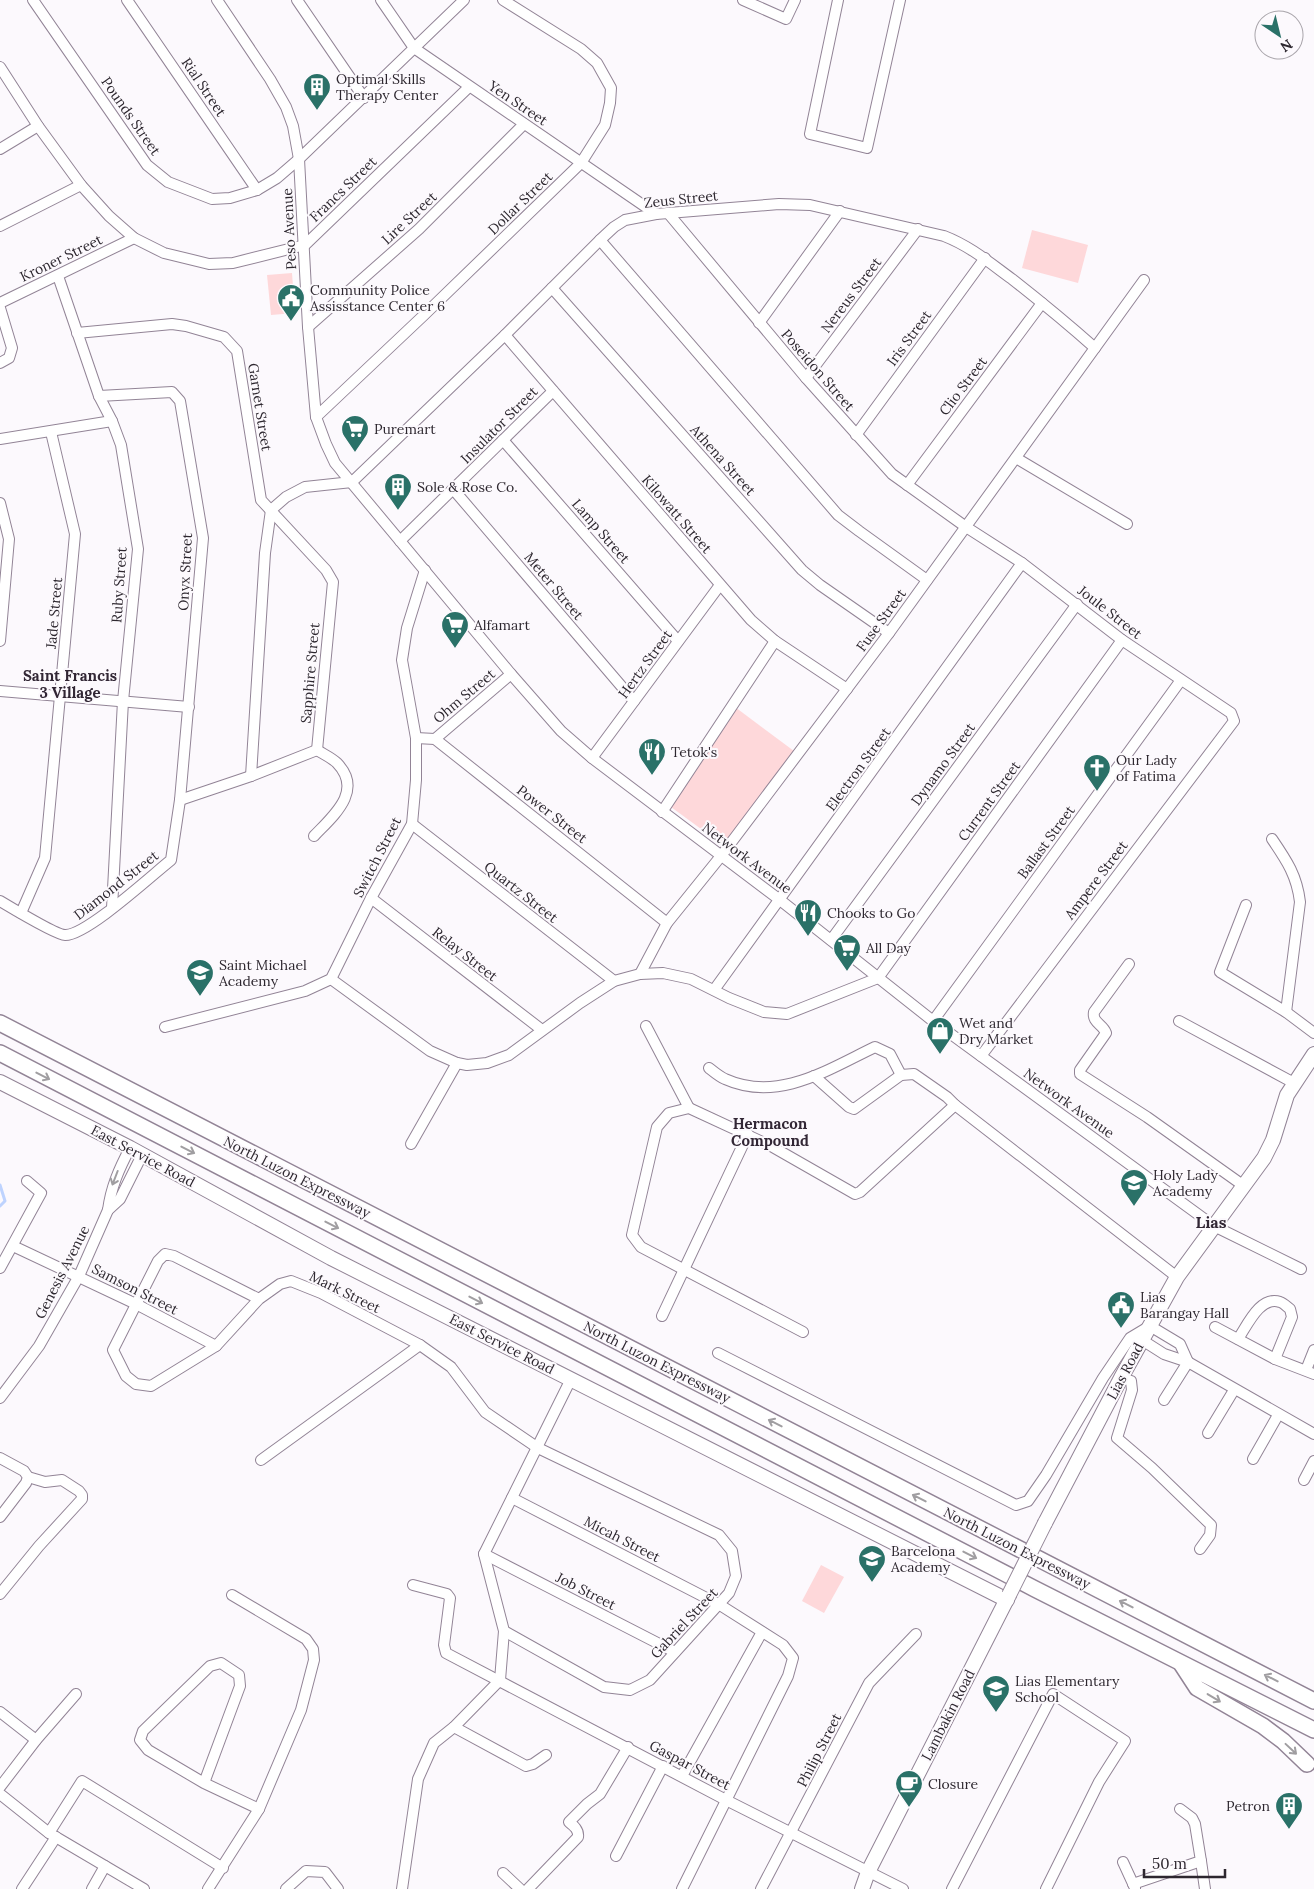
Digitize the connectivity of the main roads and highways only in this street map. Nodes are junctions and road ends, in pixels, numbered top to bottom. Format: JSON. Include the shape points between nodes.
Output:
{"nodes":[{"id":1,"x":0,"y":1023,"type":"edge"},
{"id":2,"x":0,"y":1053,"type":"edge"},
{"id":3,"x":1312,"y":1062,"type":"edge"},
{"id":4,"x":0,"y":1082,"type":"edge"},
{"id":5,"x":1008,"y":1597,"type":"junction"},
{"id":6,"x":1181,"y":1664,"type":"junction"},
{"id":7,"x":1314,"y":1701,"type":"edge"},
{"id":8,"x":1314,"y":1730,"type":"edge"},
{"id":9,"x":1306,"y":1764,"type":"dead end"},
{"id":10,"x":862,"y":1889,"type":"edge"}],
"edges":[{"from":7,"to":1,"type":"highway","name":"North Luzon Expressway","one_way":true},
{"from":2,"to":6,"type":"highway","name":"North Luzon Expressway","one_way":true},
{"from":3,"to":5,"type":"main road","name":"Lias Road","bridge":true,"via":[[1287,1095],[1264,1158],[1177,1278],[1121,1378]]},
{"from":4,"to":5,"type":"main road","name":"East Service Road","via":[[332,1258]]},
{"from":5,"to":10,"type":"main road","name":"Lambakin Road"},
{"from":6,"to":8,"type":"highway","name":"North Luzon Expressway"},
{"from":6,"to":9,"type":"highway","one_way":true,"via":[[1197,1688],[1263,1726]]}]}
